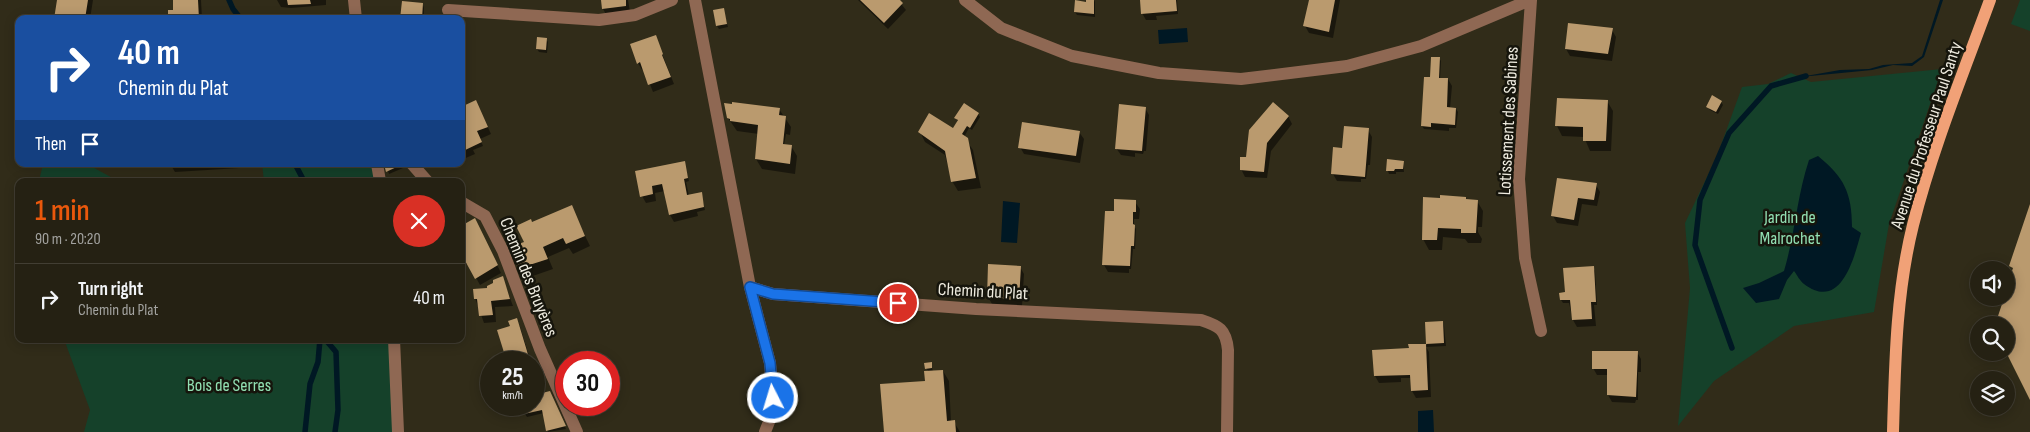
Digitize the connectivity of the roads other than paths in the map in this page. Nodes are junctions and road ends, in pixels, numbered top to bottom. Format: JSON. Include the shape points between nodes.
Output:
{"nodes":[{"id":1,"x":354,"y":0,"type":"edge"},
{"id":2,"x":672,"y":0,"type":"edge"},
{"id":3,"x":695,"y":0,"type":"edge"},
{"id":4,"x":964,"y":0,"type":"edge"},
{"id":5,"x":1531,"y":0,"type":"edge"},
{"id":6,"x":1990,"y":0,"type":"edge"},
{"id":7,"x":448,"y":10,"type":"dead end"},
{"id":8,"x":356,"y":15,"type":"edge"},
{"id":9,"x":415,"y":167,"type":"edge"},
{"id":10,"x":424,"y":178,"type":"edge"},
{"id":11,"x":465,"y":204,"type":"edge"},
{"id":12,"x":750,"y":287,"type":"junction"},
{"id":13,"x":1541,"y":331,"type":"dead end"},
{"id":14,"x":394,"y":343,"type":"edge"},
{"id":15,"x":398,"y":432,"type":"edge"},
{"id":16,"x":577,"y":432,"type":"edge"},
{"id":17,"x":765,"y":432,"type":"edge"},
{"id":18,"x":1226,"y":432,"type":"edge"},
{"id":19,"x":1893,"y":432,"type":"edge"}],
"edges":[{"from":1,"to":8,"type":"street"},
{"from":2,"to":7,"type":"street","via":[[635,15],[599,20]]},
{"from":3,"to":12,"type":"street"},
{"from":4,"to":5,"type":"street","name":"Lotissement des Sabines","via":[[1001,28],[1072,56],[1159,73],[1241,79],[1347,66],[1420,46]]},
{"from":5,"to":13,"type":"street","name":"Lotissement des Sabines","via":[[1520,179],[1525,258]]},
{"from":6,"to":19,"type":"main road","name":"Avenue du Professeur Paul Santy","via":[[1940,139],[1913,226],[1899,304]]},
{"from":9,"to":10,"type":"street"},
{"from":11,"to":16,"type":"street","name":"Chemin des Bruyères","via":[[485,216],[503,251],[540,349]]},
{"from":12,"to":17,"type":"street","via":[[773,387],[774,409]]},
{"from":12,"to":18,"type":"street","name":"Chemin du Plat","via":[[773,294],[976,309],[1200,320],[1216,325],[1227,338]]},
{"from":14,"to":15,"type":"street"}]}
